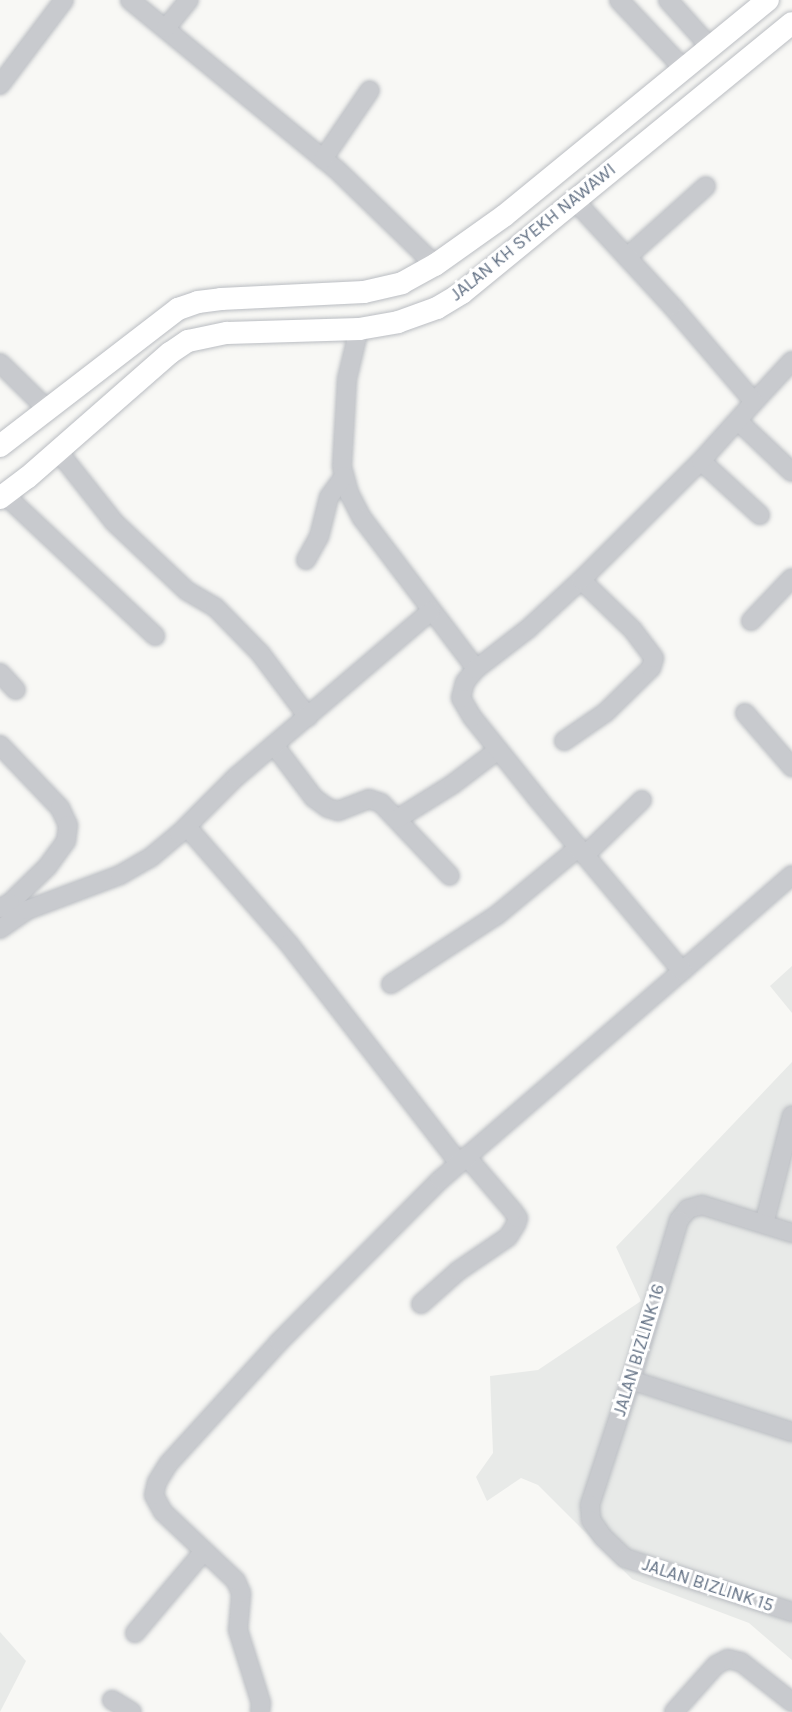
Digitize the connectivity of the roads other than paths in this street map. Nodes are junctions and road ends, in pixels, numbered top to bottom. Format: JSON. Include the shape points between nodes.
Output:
{"nodes":[{"id":1,"x":64,"y":0,"type":"edge"},
{"id":2,"x":130,"y":0,"type":"edge"},
{"id":3,"x":189,"y":0,"type":"edge"},
{"id":4,"x":619,"y":0,"type":"edge"},
{"id":5,"x":668,"y":0,"type":"edge"},
{"id":6,"x":768,"y":0,"type":"edge"},
{"id":7,"x":792,"y":23,"type":"edge"},
{"id":8,"x":166,"y":28,"type":"junction"},
{"id":9,"x":711,"y":48,"type":"junction"},
{"id":10,"x":685,"y":70,"type":"junction"},
{"id":11,"x":0,"y":85,"type":"edge"},
{"id":12,"x":370,"y":90,"type":"dead end"},
{"id":13,"x":620,"y":122,"type":"junction"},
{"id":14,"x":639,"y":146,"type":"junction"},
{"id":15,"x":323,"y":159,"type":"junction"},
{"id":16,"x":705,"y":186,"type":"dead end"},
{"id":17,"x":575,"y":201,"type":"junction"},
{"id":18,"x":627,"y":257,"type":"junction"},
{"id":19,"x":435,"y":265,"type":"junction"},
{"id":20,"x":359,"y":329,"type":"junction"},
{"id":21,"x":792,"y":362,"type":"edge"},
{"id":22,"x":0,"y":363,"type":"edge"},
{"id":23,"x":754,"y":402,"type":"junction"},
{"id":24,"x":47,"y":409,"type":"junction"},
{"id":25,"x":738,"y":421,"type":"junction"},
{"id":26,"x":0,"y":446,"type":"edge"},
{"id":27,"x":58,"y":451,"type":"junction"},
{"id":28,"x":701,"y":461,"type":"junction"},
{"id":29,"x":792,"y":472,"type":"edge"},
{"id":30,"x":344,"y":476,"type":"junction"},
{"id":31,"x":3,"y":497,"type":"edge"},
{"id":32,"x":760,"y":515,"type":"dead end"},
{"id":33,"x":306,"y":560,"type":"dead end"},
{"id":34,"x":792,"y":578,"type":"edge"},
{"id":35,"x":581,"y":580,"type":"junction"},
{"id":36,"x":430,"y":612,"type":"junction"},
{"id":37,"x":751,"y":621,"type":"dead end"},
{"id":38,"x":155,"y":636,"type":"dead end"},
{"id":39,"x":476,"y":669,"type":"junction"},
{"id":40,"x":0,"y":673,"type":"edge"},
{"id":41,"x":16,"y":690,"type":"dead end"},
{"id":42,"x":745,"y":713,"type":"dead end"},
{"id":43,"x":308,"y":717,"type":"junction"},
{"id":44,"x":564,"y":741,"type":"dead end"},
{"id":45,"x":0,"y":745,"type":"edge"},
{"id":46,"x":274,"y":745,"type":"junction"},
{"id":47,"x":498,"y":750,"type":"junction"},
{"id":48,"x":792,"y":767,"type":"edge"},
{"id":49,"x":642,"y":800,"type":"dead end"},
{"id":50,"x":397,"y":819,"type":"junction"},
{"id":51,"x":187,"y":827,"type":"junction"},
{"id":52,"x":582,"y":852,"type":"junction"},
{"id":53,"x":792,"y":875,"type":"edge"},
{"id":54,"x":450,"y":876,"type":"dead end"},
{"id":55,"x":0,"y":908,"type":"edge"},
{"id":56,"x":0,"y":929,"type":"edge"},
{"id":57,"x":682,"y":971,"type":"junction"},
{"id":58,"x":392,"y":984,"type":"dead end"},
{"id":59,"x":792,"y":1116,"type":"edge"},
{"id":60,"x":463,"y":1160,"type":"junction"},
{"id":61,"x":764,"y":1224,"type":"junction"},
{"id":62,"x":792,"y":1233,"type":"edge"},
{"id":63,"x":421,"y":1304,"type":"dead end"},
{"id":64,"x":631,"y":1380,"type":"junction"},
{"id":65,"x":792,"y":1432,"type":"edge"},
{"id":66,"x":204,"y":1551,"type":"junction"},
{"id":67,"x":625,"y":1558,"type":"joint"},
{"id":68,"x":792,"y":1612,"type":"edge"},
{"id":69,"x":135,"y":1633,"type":"dead end"},
{"id":70,"x":112,"y":1700,"type":"dead end"},
{"id":71,"x":792,"y":1702,"type":"edge"},
{"id":72,"x":132,"y":1712,"type":"edge"},
{"id":73,"x":260,"y":1712,"type":"edge"},
{"id":74,"x":674,"y":1712,"type":"edge"}],
"edges":[{"from":1,"to":11,"type":"street"},
{"from":2,"to":8,"type":"street"},
{"from":3,"to":8,"type":"street"},
{"from":4,"to":10,"type":"street"},
{"from":5,"to":9,"type":"street"},
{"from":6,"to":9,"type":"main road","name":"JALAN KH SYEKH NAWAWI"},
{"from":7,"to":14,"type":"main road","name":"JALAN KH SYEKH NAWAWI"},
{"from":8,"to":15,"type":"street"},
{"from":9,"to":10,"type":"main road","name":"JALAN KH SYEKH NAWAWI"},
{"from":10,"to":13,"type":"main road","name":"JALAN KH SYEKH NAWAWI"},
{"from":12,"to":15,"type":"street"},
{"from":13,"to":14,"type":"main road"},
{"from":13,"to":19,"type":"main road","name":"JALAN KH SYEKH NAWAWI","via":[[504,216]]},
{"from":14,"to":17,"type":"main road","name":"JALAN KH SYEKH NAWAWI"},
{"from":15,"to":19,"type":"street"},
{"from":16,"to":18,"type":"street"},
{"from":17,"to":18,"type":"street"},
{"from":17,"to":20,"type":"main road","name":"JALAN KH SYEKH NAWAWI","via":[[462,293],[437,308],[399,322]]},
{"from":18,"to":23,"type":"street"},
{"from":19,"to":24,"type":"main road","name":"JALAN KH SYEKH NAWAWI","via":[[402,283],[364,292],[221,299],[178,309]]},
{"from":20,"to":27,"type":"main road","name":"JALAN KH SYEKH NAWAWI","via":[[227,333],[188,342],[170,353]]},
{"from":20,"to":30,"type":"street","via":[[347,379]]},
{"from":21,"to":23,"type":"street"},
{"from":22,"to":24,"type":"street"},
{"from":23,"to":25,"type":"street"},
{"from":24,"to":26,"type":"main road","name":"JALAN KH SYEKH NAWAWI"},
{"from":25,"to":28,"type":"street"},
{"from":25,"to":29,"type":"street"},
{"from":27,"to":31,"type":"main road","name":"JALAN KH SYEKH NAWAWI"},
{"from":27,"to":43,"type":"street","via":[[114,522],[187,591],[215,607],[260,653]]},
{"from":28,"to":32,"type":"street"},
{"from":28,"to":35,"type":"street"},
{"from":30,"to":33,"type":"street","via":[[329,497],[319,537]]},
{"from":30,"to":36,"type":"street","via":[[362,518]]},
{"from":31,"to":38,"type":"street"},
{"from":34,"to":37,"type":"street"},
{"from":35,"to":39,"type":"street"},
{"from":35,"to":44,"type":"street","via":[[633,630],[654,658],[651,668],[606,712]]},
{"from":36,"to":39,"type":"street"},
{"from":36,"to":43,"type":"street"},
{"from":39,"to":47,"type":"street","via":[[465,682],[461,698]]},
{"from":40,"to":41,"type":"street"},
{"from":42,"to":48,"type":"street"},
{"from":43,"to":46,"type":"street"},
{"from":45,"to":55,"type":"street","via":[[60,808],[68,825],[66,842],[47,867]]},
{"from":46,"to":50,"type":"street","via":[[314,798],[328,808],[338,811],[369,799],[381,803]]},
{"from":46,"to":51,"type":"street"},
{"from":47,"to":50,"type":"street"},
{"from":47,"to":52,"type":"street"},
{"from":49,"to":52,"type":"street"},
{"from":50,"to":54,"type":"street"},
{"from":51,"to":56,"type":"street","via":[[150,858],[120,875],[27,910]]},
{"from":51,"to":60,"type":"street","via":[[289,944]]},
{"from":52,"to":57,"type":"street"},
{"from":52,"to":58,"type":"street","via":[[497,915]]},
{"from":53,"to":57,"type":"street"},
{"from":57,"to":60,"type":"street"},
{"from":59,"to":61,"type":"street"},
{"from":60,"to":63,"type":"street","via":[[518,1218],[508,1237],[458,1271]]},
{"from":60,"to":66,"type":"street","via":[[279,1342],[169,1463],[154,1495],[163,1512]]},
{"from":61,"to":62,"type":"street","name":"JALAN BIZLINK 16"},
{"from":61,"to":64,"type":"street","name":"JALAN BIZLINK 16","via":[[702,1205],[688,1209],[679,1220]]},
{"from":64,"to":65,"type":"street"},
{"from":64,"to":67,"type":"street","name":"JALAN BIZLINK 16","via":[[590,1505],[591,1520]]},
{"from":66,"to":69,"type":"street"},
{"from":66,"to":73,"type":"street","via":[[236,1581],[241,1593],[238,1630],[261,1703]]},
{"from":67,"to":68,"type":"street","name":"JALAN BIZLINK 15"},
{"from":70,"to":72,"type":"street"},
{"from":71,"to":74,"type":"street","via":[[741,1662],[728,1659],[716,1665]]}]}
